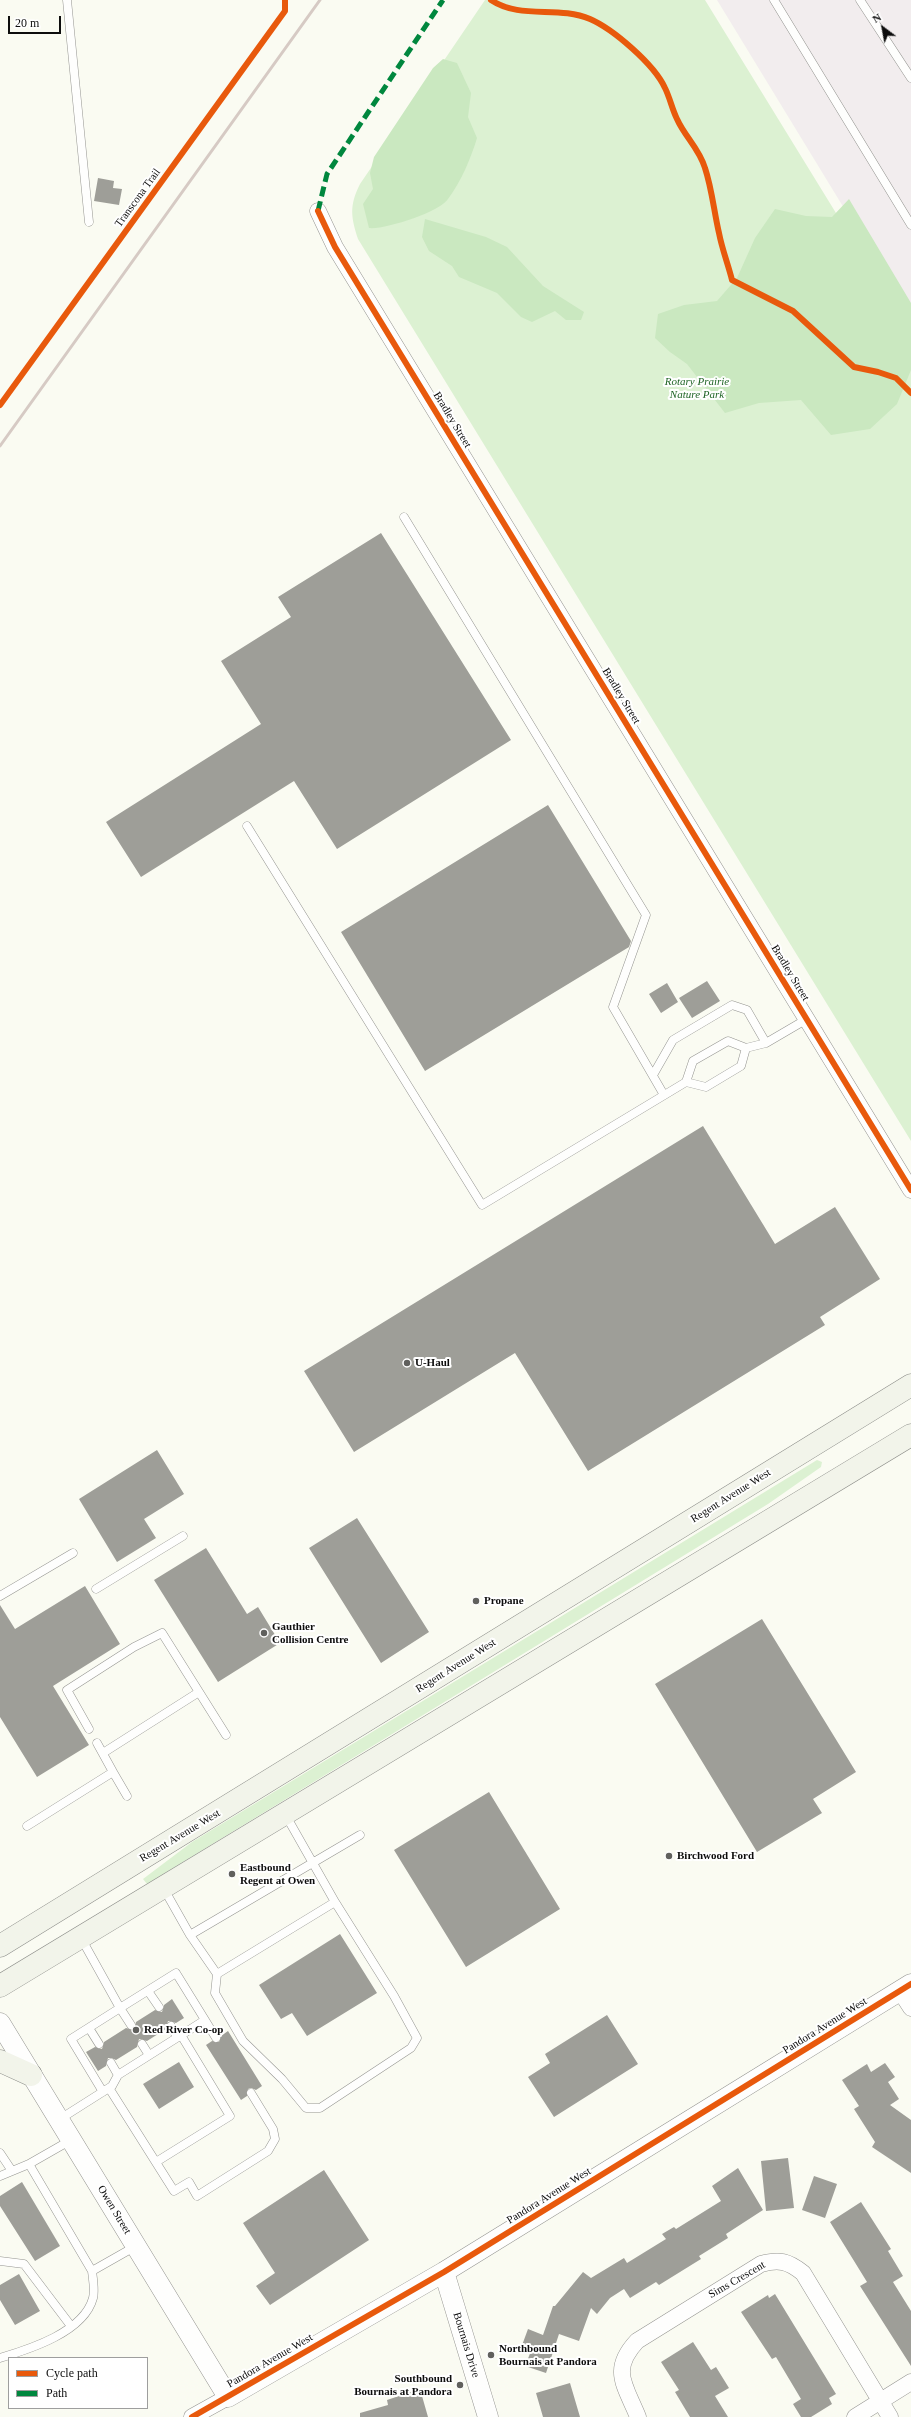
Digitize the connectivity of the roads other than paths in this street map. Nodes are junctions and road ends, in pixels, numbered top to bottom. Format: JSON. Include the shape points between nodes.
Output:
{"nodes":[{"id":1,"x":67,"y":0,"type":"edge"},
{"id":2,"x":774,"y":0,"type":"edge"},
{"id":3,"x":860,"y":0,"type":"edge"},
{"id":4,"x":911,"y":78,"type":"edge"},
{"id":5,"x":318,"y":211,"type":"dead end"},
{"id":6,"x":89,"y":222,"type":"dead end"},
{"id":7,"x":911,"y":225,"type":"edge"},
{"id":8,"x":404,"y":517,"type":"dead end"},
{"id":9,"x":247,"y":826,"type":"dead end"},
{"id":10,"x":807,"y":1019,"type":"junction"},
{"id":11,"x":766,"y":1043,"type":"junction"},
{"id":12,"x":746,"y":1048,"type":"junction"},
{"id":13,"x":653,"y":1075,"type":"junction"},
{"id":14,"x":686,"y":1082,"type":"junction"},
{"id":15,"x":664,"y":1095,"type":"junction"},
{"id":16,"x":911,"y":1190,"type":"edge"},
{"id":17,"x":911,"y":1385,"type":"edge"},
{"id":18,"x":911,"y":1435,"type":"edge"},
{"id":19,"x":183,"y":1536,"type":"dead end"},
{"id":20,"x":73,"y":1553,"type":"dead end"},
{"id":21,"x":96,"y":1589,"type":"dead end"},
{"id":22,"x":0,"y":1596,"type":"edge"},
{"id":23,"x":199,"y":1692,"type":"junction"},
{"id":24,"x":89,"y":1729,"type":"dead end"},
{"id":25,"x":226,"y":1735,"type":"dead end"},
{"id":26,"x":97,"y":1743,"type":"dead end"},
{"id":27,"x":103,"y":1753,"type":"junction"},
{"id":28,"x":113,"y":1772,"type":"junction"},
{"id":29,"x":127,"y":1796,"type":"dead end"},
{"id":30,"x":285,"y":1814,"type":"junction"},
{"id":31,"x":27,"y":1826,"type":"dead end"},
{"id":32,"x":360,"y":1835,"type":"dead end"},
{"id":33,"x":314,"y":1863,"type":"junction"},
{"id":34,"x":163,"y":1888,"type":"junction"},
{"id":35,"x":335,"y":1902,"type":"junction"},
{"id":36,"x":190,"y":1935,"type":"junction"},
{"id":37,"x":80,"y":1937,"type":"junction"},
{"id":38,"x":0,"y":1946,"type":"edge"},
{"id":39,"x":217,"y":1974,"type":"junction"},
{"id":40,"x":0,"y":1986,"type":"edge"},
{"id":41,"x":906,"y":1988,"type":"edge"},
{"id":42,"x":148,"y":1991,"type":"junction"},
{"id":43,"x":159,"y":2007,"type":"dead end"},
{"id":44,"x":120,"y":2008,"type":"junction"},
{"id":45,"x":911,"y":2008,"type":"edge"},
{"id":46,"x":205,"y":2020,"type":"junction"},
{"id":47,"x":0,"y":2023,"type":"edge"},
{"id":48,"x":131,"y":2025,"type":"dead end"},
{"id":49,"x":171,"y":2026,"type":"dead end"},
{"id":50,"x":89,"y":2028,"type":"junction"},
{"id":51,"x":179,"y":2036,"type":"junction"},
{"id":52,"x":216,"y":2038,"type":"dead end"},
{"id":53,"x":99,"y":2044,"type":"dead end"},
{"id":54,"x":142,"y":2044,"type":"dead end"},
{"id":55,"x":149,"y":2055,"type":"junction"},
{"id":56,"x":0,"y":2061,"type":"edge"},
{"id":57,"x":111,"y":2063,"type":"dead end"},
{"id":58,"x":31,"y":2074,"type":"junction"},
{"id":59,"x":118,"y":2075,"type":"junction"},
{"id":60,"x":106,"y":2090,"type":"junction"},
{"id":61,"x":251,"y":2093,"type":"dead end"},
{"id":62,"x":59,"y":2120,"type":"junction"},
{"id":63,"x":71,"y":2140,"type":"junction"},
{"id":64,"x":0,"y":2153,"type":"edge"},
{"id":65,"x":156,"y":2162,"type":"junction"},
{"id":66,"x":29,"y":2164,"type":"junction"},
{"id":67,"x":12,"y":2171,"type":"junction"},
{"id":68,"x":0,"y":2176,"type":"edge"},
{"id":69,"x":136,"y":2246,"type":"junction"},
{"id":70,"x":0,"y":2261,"type":"edge"},
{"id":71,"x":92,"y":2271,"type":"junction"},
{"id":72,"x":444,"y":2272,"type":"junction"},
{"id":73,"x":71,"y":2326,"type":"junction"},
{"id":74,"x":0,"y":2358,"type":"edge"},
{"id":75,"x":911,"y":2382,"type":"edge"},
{"id":76,"x":228,"y":2397,"type":"junction"},
{"id":77,"x":881,"y":2401,"type":"junction"},
{"id":78,"x":192,"y":2417,"type":"edge"},
{"id":79,"x":488,"y":2417,"type":"edge"},
{"id":80,"x":638,"y":2417,"type":"edge"},
{"id":81,"x":855,"y":2417,"type":"edge"},
{"id":82,"x":890,"y":2417,"type":"edge"}],
"edges":[{"from":1,"to":6,"type":"lane"},
{"from":2,"to":7,"type":"lane"},
{"from":3,"to":4,"type":"lane"},
{"from":5,"to":10,"type":"street","name":"Bradley Street","via":[[339,253]]},
{"from":8,"to":13,"type":"lane","via":[[646,915],[613,1007]]},
{"from":9,"to":15,"type":"lane","via":[[482,1205]]},
{"from":10,"to":11,"type":"lane"},
{"from":10,"to":16,"type":"street","name":"Bradley Street"},
{"from":11,"to":12,"type":"lane"},
{"from":11,"to":13,"type":"lane","via":[[747,1010],[732,1005],[673,1040]]},
{"from":12,"to":14,"type":"lane","via":[[741,1066],[706,1088]]},
{"from":12,"to":14,"type":"lane","via":[[728,1041],[693,1061]]},
{"from":13,"to":15,"type":"lane"},
{"from":14,"to":15,"type":"lane"},
{"from":17,"to":38,"type":"main road","name":"Regent Avenue West"},
{"from":18,"to":30,"type":"main road"},
{"from":19,"to":21,"type":"lane"},
{"from":20,"to":22,"type":"lane"},
{"from":23,"to":24,"type":"lane","via":[[162,1633],[67,1690]]},
{"from":23,"to":25,"type":"lane"},
{"from":23,"to":27,"type":"lane"},
{"from":26,"to":27,"type":"lane"},
{"from":27,"to":28,"type":"lane"},
{"from":28,"to":29,"type":"lane"},
{"from":28,"to":31,"type":"lane"},
{"from":30,"to":33,"type":"lane"},
{"from":30,"to":34,"type":"main road"},
{"from":32,"to":33,"type":"lane"},
{"from":33,"to":35,"type":"lane"},
{"from":33,"to":36,"type":"lane"},
{"from":34,"to":36,"type":"lane"},
{"from":34,"to":37,"type":"main road"},
{"from":35,"to":39,"type":"lane"},
{"from":35,"to":39,"type":"lane","via":[[417,2038],[411,2048],[320,2108],[306,2108],[282,2079],[242,2041],[215,1993]]},
{"from":36,"to":39,"type":"lane"},
{"from":37,"to":40,"type":"main road"},
{"from":37,"to":44,"type":"lane"},
{"from":41,"to":45,"type":"street"},
{"from":41,"to":72,"type":"street","name":"Pandora Avenue West"},
{"from":42,"to":43,"type":"lane"},
{"from":42,"to":44,"type":"lane"},
{"from":42,"to":46,"type":"lane","via":[[176,1973]]},
{"from":44,"to":48,"type":"lane"},
{"from":44,"to":50,"type":"lane"},
{"from":46,"to":51,"type":"lane"},
{"from":46,"to":52,"type":"lane"},
{"from":47,"to":58,"type":"street","name":"Owen Street"},
{"from":49,"to":51,"type":"lane"},
{"from":50,"to":53,"type":"lane"},
{"from":50,"to":60,"type":"lane","via":[[71,2039]]},
{"from":51,"to":55,"type":"lane"},
{"from":51,"to":65,"type":"lane","via":[[230,2116]]},
{"from":54,"to":55,"type":"lane"},
{"from":55,"to":59,"type":"lane"},
{"from":56,"to":58,"type":"main road"},
{"from":57,"to":59,"type":"lane"},
{"from":58,"to":62,"type":"street","name":"Owen Street"},
{"from":59,"to":60,"type":"lane"},
{"from":60,"to":62,"type":"lane"},
{"from":60,"to":65,"type":"lane"},
{"from":61,"to":65,"type":"lane","via":[[275,2139],[268,2151],[197,2196],[188,2182],[174,2191]]},
{"from":62,"to":63,"type":"street","name":"Owen Street"},
{"from":63,"to":66,"type":"lane"},
{"from":63,"to":69,"type":"street","name":"Owen Street"},
{"from":64,"to":67,"type":"lane"},
{"from":66,"to":67,"type":"lane"},
{"from":66,"to":71,"type":"lane"},
{"from":67,"to":68,"type":"lane"},
{"from":69,"to":71,"type":"lane"},
{"from":69,"to":76,"type":"street","name":"Owen Street"},
{"from":70,"to":73,"type":"lane","via":[[24,2264]]},
{"from":71,"to":73,"type":"lane","via":[[93,2298],[85,2315]]},
{"from":72,"to":76,"type":"street","name":"Pandora Avenue West"},
{"from":72,"to":79,"type":"street","name":"Bournais Drive"},
{"from":73,"to":74,"type":"lane","via":[[57,2337]]},
{"from":75,"to":77,"type":"street"},
{"from":76,"to":78,"type":"street","name":"Pandora Avenue West"},
{"from":77,"to":80,"type":"street","name":"Sims Crescent","via":[[803,2273],[789,2262],[776,2260],[754,2268],[637,2341],[626,2352],[620,2367],[622,2378]]},
{"from":77,"to":81,"type":"street"},
{"from":77,"to":82,"type":"street","name":"Sims Crescent"}]}
